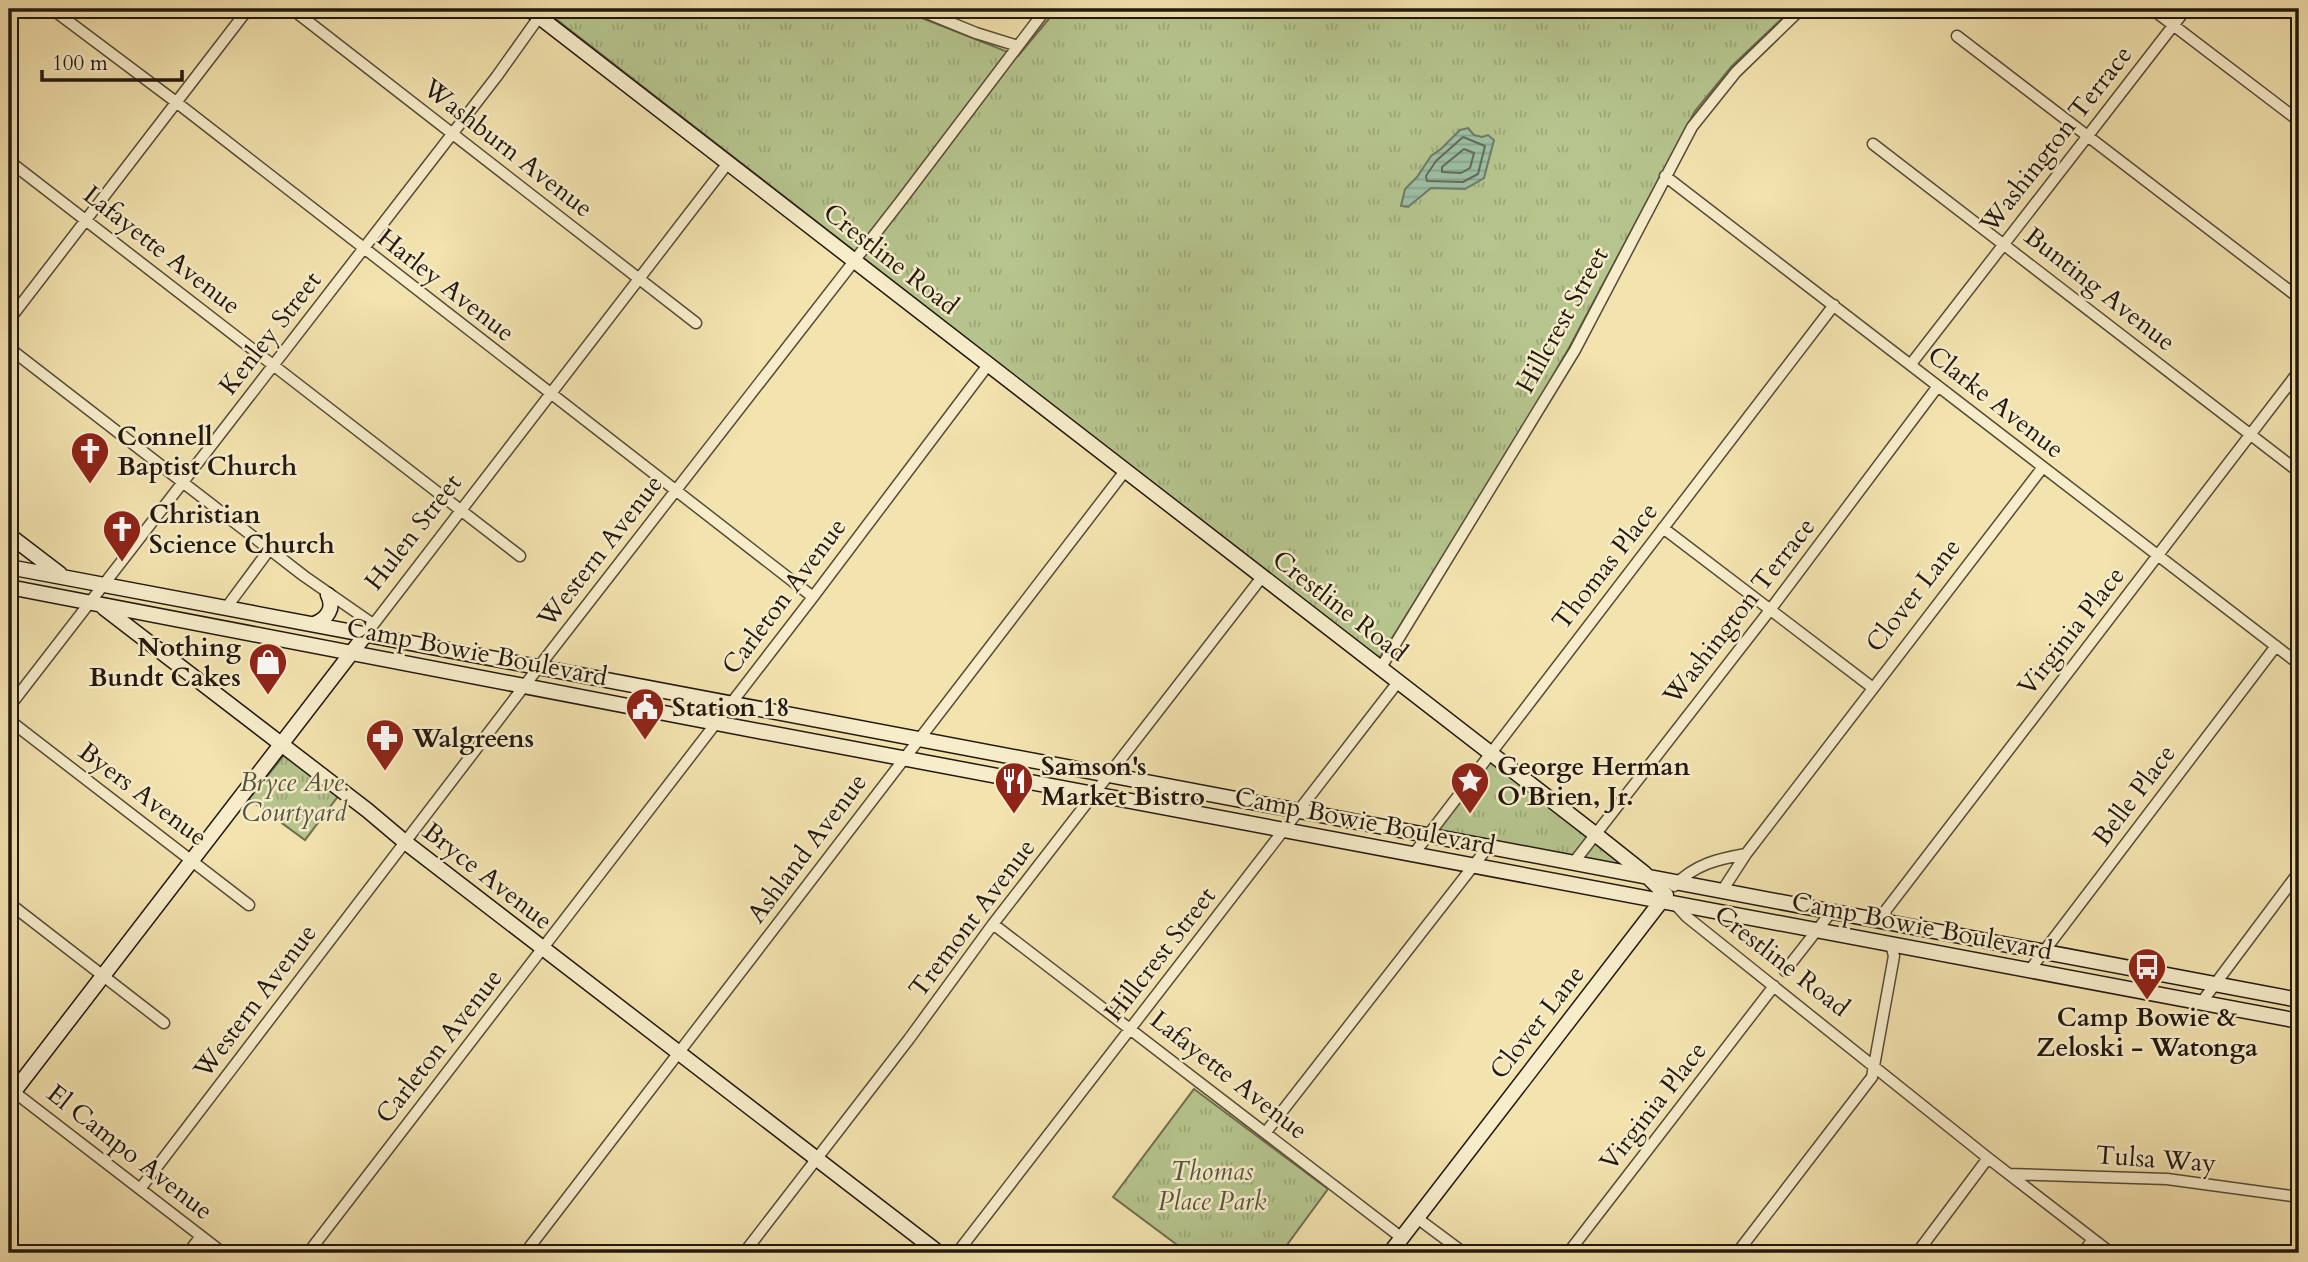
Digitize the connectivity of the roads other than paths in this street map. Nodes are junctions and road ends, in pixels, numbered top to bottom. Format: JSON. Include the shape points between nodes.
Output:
{"nodes":[{"id":1,"x":52,"y":9,"type":"edge"},
{"id":2,"x":248,"y":9,"type":"edge"},
{"id":3,"x":292,"y":9,"type":"edge"},
{"id":4,"x":917,"y":9,"type":"edge"},
{"id":5,"x":1046,"y":9,"type":"edge"},
{"id":6,"x":1801,"y":9,"type":"edge"},
{"id":7,"x":2152,"y":9,"type":"edge"},
{"id":8,"x":2186,"y":9,"type":"edge"},
{"id":9,"x":534,"y":13,"type":"edge"},
{"id":10,"x":2173,"y":25,"type":"junction"},
{"id":11,"x":1957,"y":36,"type":"dead end"},
{"id":12,"x":1018,"y":46,"type":"junction"},
{"id":13,"x":176,"y":102,"type":"junction"},
{"id":14,"x":2299,"y":121,"type":"edge"},
{"id":15,"x":452,"y":133,"type":"junction"},
{"id":16,"x":2087,"y":136,"type":"junction"},
{"id":17,"x":1873,"y":144,"type":"dead end"},
{"id":18,"x":9,"y":161,"type":"edge"},
{"id":19,"x":727,"y":163,"type":"junction"},
{"id":20,"x":1665,"y":176,"type":"junction"},
{"id":21,"x":86,"y":220,"type":"junction"},
{"id":22,"x":2004,"y":244,"type":"junction"},
{"id":23,"x":363,"y":250,"type":"junction"},
{"id":24,"x":853,"y":261,"type":"junction"},
{"id":25,"x":639,"y":279,"type":"junction"},
{"id":26,"x":2299,"y":298,"type":"edge"},
{"id":27,"x":1833,"y":305,"type":"junction"},
{"id":28,"x":9,"y":320,"type":"edge"},
{"id":29,"x":696,"y":323,"type":"dead end"},
{"id":30,"x":9,"y":348,"type":"edge"},
{"id":31,"x":1911,"y":364,"type":"junction"},
{"id":32,"x":274,"y":365,"type":"junction"},
{"id":33,"x":988,"y":365,"type":"junction"},
{"id":34,"x":2299,"y":371,"type":"edge"},
{"id":35,"x":1938,"y":386,"type":"junction"},
{"id":36,"x":550,"y":395,"type":"junction"},
{"id":37,"x":2251,"y":434,"type":"junction"},
{"id":38,"x":2043,"y":467,"type":"junction"},
{"id":39,"x":1125,"y":471,"type":"junction"},
{"id":40,"x":2299,"y":472,"type":"edge"},
{"id":41,"x":182,"y":482,"type":"junction"},
{"id":42,"x":676,"y":491,"type":"junction"},
{"id":43,"x":460,"y":510,"type":"junction"},
{"id":44,"x":1663,"y":528,"type":"junction"},
{"id":45,"x":9,"y":534,"type":"edge"},
{"id":46,"x":270,"y":550,"type":"junction"},
{"id":47,"x":2158,"y":555,"type":"junction"},
{"id":48,"x":520,"y":556,"type":"dead end"},
{"id":49,"x":9,"y":567,"type":"edge"},
{"id":50,"x":65,"y":577,"type":"junction"},
{"id":51,"x":1262,"y":577,"type":"junction"},
{"id":52,"x":104,"y":584,"type":"junction"},
{"id":53,"x":9,"y":587,"type":"edge"},
{"id":54,"x":328,"y":595,"type":"junction"},
{"id":55,"x":813,"y":597,"type":"junction"},
{"id":56,"x":94,"y":602,"type":"junction"},
{"id":57,"x":226,"y":608,"type":"junction"},
{"id":58,"x":1770,"y":610,"type":"junction"},
{"id":59,"x":314,"y":624,"type":"junction"},
{"id":60,"x":369,"y":629,"type":"junction"},
{"id":61,"x":2276,"y":646,"type":"junction"},
{"id":62,"x":352,"y":654,"type":"junction"},
{"id":63,"x":2299,"y":664,"type":"edge"},
{"id":64,"x":540,"y":666,"type":"junction"},
{"id":65,"x":1380,"y":669,"type":"junction"},
{"id":66,"x":1398,"y":682,"type":"junction"},
{"id":67,"x":526,"y":686,"type":"junction"},
{"id":68,"x":639,"y":686,"type":"junction"},
{"id":69,"x":1873,"y":688,"type":"junction"},
{"id":70,"x":731,"y":703,"type":"junction"},
{"id":71,"x":9,"y":707,"type":"edge"},
{"id":72,"x":636,"y":708,"type":"junction"},
{"id":73,"x":9,"y":720,"type":"edge"},
{"id":74,"x":716,"y":723,"type":"junction"},
{"id":75,"x":920,"y":738,"type":"junction"},
{"id":76,"x":282,"y":744,"type":"junction"},
{"id":77,"x":1490,"y":753,"type":"junction"},
{"id":78,"x":904,"y":758,"type":"junction"},
{"id":79,"x":1110,"y":775,"type":"junction"},
{"id":80,"x":1095,"y":793,"type":"junction"},
{"id":81,"x":1299,"y":811,"type":"junction"},
{"id":82,"x":1283,"y":831,"type":"junction"},
{"id":83,"x":1595,"y":834,"type":"junction"},
{"id":84,"x":1428,"y":836,"type":"junction"},
{"id":85,"x":405,"y":842,"type":"junction"},
{"id":86,"x":1488,"y":847,"type":"junction"},
{"id":87,"x":1746,"y":854,"type":"junction"},
{"id":88,"x":1413,"y":855,"type":"junction"},
{"id":89,"x":191,"y":860,"type":"junction"},
{"id":90,"x":1574,"y":862,"type":"junction"},
{"id":91,"x":1473,"y":866,"type":"junction"},
{"id":92,"x":2299,"y":872,"type":"edge"},
{"id":93,"x":1649,"y":877,"type":"junction"},
{"id":94,"x":1676,"y":883,"type":"junction"},
{"id":95,"x":1722,"y":891,"type":"junction"},
{"id":96,"x":1667,"y":901,"type":"junction"},
{"id":97,"x":9,"y":903,"type":"edge"},
{"id":98,"x":249,"y":905,"type":"dead end"},
{"id":99,"x":1832,"y":911,"type":"junction"},
{"id":100,"x":1884,"y":921,"type":"junction"},
{"id":101,"x":993,"y":924,"type":"junction"},
{"id":102,"x":1817,"y":931,"type":"junction"},
{"id":103,"x":1891,"y":945,"type":"junction"},
{"id":104,"x":542,"y":949,"type":"junction"},
{"id":105,"x":2044,"y":952,"type":"junction"},
{"id":106,"x":1786,"y":971,"type":"dead end"},
{"id":107,"x":2029,"y":971,"type":"junction"},
{"id":108,"x":103,"y":976,"type":"junction"},
{"id":109,"x":2215,"y":984,"type":"junction"},
{"id":110,"x":1774,"y":986,"type":"junction"},
{"id":111,"x":2299,"y":1000,"type":"edge"},
{"id":112,"x":2201,"y":1003,"type":"junction"},
{"id":113,"x":2299,"y":1021,"type":"edge"},
{"id":114,"x":164,"y":1023,"type":"dead end"},
{"id":115,"x":1131,"y":1028,"type":"junction"},
{"id":116,"x":679,"y":1054,"type":"junction"},
{"id":117,"x":1873,"y":1064,"type":"junction"},
{"id":118,"x":10,"y":1092,"type":"edge"},
{"id":119,"x":1266,"y":1132,"type":"junction"},
{"id":120,"x":1988,"y":1158,"type":"junction"},
{"id":121,"x":816,"y":1159,"type":"junction"},
{"id":122,"x":2009,"y":1174,"type":"junction"},
{"id":123,"x":140,"y":1189,"type":"junction"},
{"id":124,"x":2299,"y":1197,"type":"edge"},
{"id":125,"x":1418,"y":1218,"type":"junction"},
{"id":126,"x":201,"y":1236,"type":"junction"},
{"id":127,"x":1402,"y":1238,"type":"junction"},
{"id":128,"x":2093,"y":1239,"type":"junction"},
{"id":129,"x":188,"y":1253,"type":"edge"},
{"id":130,"x":223,"y":1253,"type":"edge"},
{"id":131,"x":308,"y":1253,"type":"edge"},
{"id":132,"x":525,"y":1253,"type":"edge"},
{"id":133,"x":744,"y":1253,"type":"edge"},
{"id":134,"x":939,"y":1253,"type":"edge"},
{"id":135,"x":957,"y":1253,"type":"edge"},
{"id":136,"x":1390,"y":1253,"type":"edge"},
{"id":137,"x":1464,"y":1253,"type":"edge"},
{"id":138,"x":1567,"y":1253,"type":"edge"},
{"id":139,"x":1737,"y":1253,"type":"edge"},
{"id":140,"x":1917,"y":1253,"type":"edge"},
{"id":141,"x":2083,"y":1253,"type":"edge"},
{"id":142,"x":2111,"y":1253,"type":"edge"}],
"edges":[{"from":1,"to":13,"type":"street","name":"Harley Avenue"},
{"from":2,"to":13,"type":"street"},
{"from":3,"to":15,"type":"street","name":"Washburn Avenue"},
{"from":4,"to":12,"type":"street"},
{"from":5,"to":12,"type":"street","name":"Western Avenue"},
{"from":6,"to":20,"type":"street","name":"Hillcrest Street","via":[[1714,98]]},
{"from":7,"to":10,"type":"street"},
{"from":8,"to":10,"type":"street","name":"Washington Terrace"},
{"from":9,"to":15,"type":"street","name":"Kenley Street"},
{"from":9,"to":19,"type":"main road","name":"Crestline Road"},
{"from":10,"to":14,"type":"street"},
{"from":10,"to":16,"type":"street","name":"Washington Terrace"},
{"from":11,"to":16,"type":"street"},
{"from":12,"to":24,"type":"street","name":"Western Avenue"},
{"from":13,"to":21,"type":"street"},
{"from":13,"to":23,"type":"street","name":"Harley Avenue"},
{"from":15,"to":23,"type":"street","name":"Kenley Street"},
{"from":15,"to":25,"type":"street","name":"Washburn Avenue"},
{"from":16,"to":22,"type":"street","name":"Washington Terrace"},
{"from":16,"to":26,"type":"street"},
{"from":17,"to":22,"type":"street","name":"Bunting Avenue"},
{"from":18,"to":21,"type":"street","name":"Lafayette Avenue"},
{"from":19,"to":24,"type":"main road","name":"Crestline Road"},
{"from":19,"to":25,"type":"street","name":"Hulen Street"},
{"from":20,"to":27,"type":"street","name":"Clarke Avenue"},
{"from":20,"to":65,"type":"street","name":"Hillcrest Street","via":[[1575,350]]},
{"from":21,"to":28,"type":"street"},
{"from":21,"to":32,"type":"street","name":"Lafayette Avenue"},
{"from":22,"to":31,"type":"street","name":"Washington Terrace"},
{"from":22,"to":37,"type":"street","name":"Bunting Avenue"},
{"from":23,"to":32,"type":"street","name":"Kenley Street"},
{"from":23,"to":36,"type":"street","name":"Harley Avenue"},
{"from":24,"to":33,"type":"main road","name":"Crestline Road"},
{"from":24,"to":42,"type":"street","name":"Western Avenue"},
{"from":25,"to":29,"type":"street","name":"Washburn Avenue"},
{"from":25,"to":36,"type":"street","name":"Hulen Street"},
{"from":27,"to":31,"type":"street","name":"Clarke Avenue"},
{"from":27,"to":44,"type":"street","name":"Thomas Place"},
{"from":30,"to":41,"type":"street"},
{"from":31,"to":35,"type":"street","name":"Clarke Avenue"},
{"from":32,"to":41,"type":"street","name":"Kenley Street"},
{"from":32,"to":43,"type":"street","name":"Lafayette Avenue"},
{"from":33,"to":39,"type":"main road","name":"Crestline Road"},
{"from":33,"to":55,"type":"street","name":"Carleton Avenue"},
{"from":34,"to":37,"type":"street","name":"Virginia Place"},
{"from":35,"to":38,"type":"street","name":"Clarke Avenue"},
{"from":35,"to":58,"type":"street","name":"Washington Terrace"},
{"from":36,"to":42,"type":"street","name":"Harley Avenue"},
{"from":36,"to":43,"type":"street","name":"Hulen Street"},
{"from":37,"to":40,"type":"street","name":"Bunting Avenue"},
{"from":37,"to":47,"type":"street","name":"Virginia Place"},
{"from":38,"to":47,"type":"street","name":"Clarke Avenue"},
{"from":38,"to":69,"type":"street","name":"Clover Lane"},
{"from":39,"to":51,"type":"main road","name":"Crestline Road"},
{"from":39,"to":75,"type":"street","name":"Ashland Avenue"},
{"from":41,"to":46,"type":"street"},
{"from":41,"to":52,"type":"street","name":"Kenley Street"},
{"from":42,"to":55,"type":"street","name":"Harley Avenue"},
{"from":42,"to":64,"type":"street","name":"Western Avenue"},
{"from":43,"to":48,"type":"street","name":"Lafayette Avenue"},
{"from":43,"to":60,"type":"street","name":"Hulen Street"},
{"from":44,"to":58,"type":"street"},
{"from":44,"to":77,"type":"street","name":"Thomas Place"},
{"from":45,"to":50,"type":"main road","name":"Bryce Avenue"},
{"from":46,"to":54,"type":"street"},
{"from":46,"to":57,"type":"street"},
{"from":47,"to":61,"type":"street","name":"Clarke Avenue"},
{"from":47,"to":100,"type":"street","name":"Virginia Place","via":[[1886,911]]},
{"from":49,"to":50,"type":"main road","name":"Camp Bowie Boulevard"},
{"from":50,"to":52,"type":"main road","name":"Camp Bowie Boulevard"},
{"from":50,"to":56,"type":"main road","name":"Bryce Avenue"},
{"from":51,"to":65,"type":"main road","name":"Crestline Road"},
{"from":51,"to":79,"type":"street","name":"Tremont Avenue"},
{"from":52,"to":56,"type":"street","name":"Kenley Street"},
{"from":52,"to":57,"type":"main road","name":"Camp Bowie Boulevard"},
{"from":53,"to":56,"type":"main road","name":"Camp Bowie Boulevard"},
{"from":54,"to":59,"type":"main road","via":[[330,609]]},
{"from":54,"to":60,"type":"street"},
{"from":55,"to":70,"type":"street","name":"Carleton Avenue"},
{"from":56,"to":62,"type":"main road","name":"Camp Bowie Boulevard"},
{"from":56,"to":71,"type":"street","name":"Kenley Street"},
{"from":56,"to":76,"type":"main road","name":"Bryce Avenue"},
{"from":57,"to":59,"type":"main road","name":"Camp Bowie Boulevard"},
{"from":58,"to":69,"type":"street"},
{"from":58,"to":83,"type":"street","name":"Washington Terrace"},
{"from":59,"to":60,"type":"main road","name":"Camp Bowie Boulevard"},
{"from":60,"to":62,"type":"main road","name":"Hulen Street"},
{"from":60,"to":64,"type":"main road","name":"Camp Bowie Boulevard"},
{"from":61,"to":63,"type":"street","name":"Clarke Avenue"},
{"from":61,"to":105,"type":"street","name":"Belle Place"},
{"from":62,"to":67,"type":"main road","name":"Camp Bowie Boulevard"},
{"from":62,"to":76,"type":"main road","name":"Hulen Street"},
{"from":64,"to":67,"type":"street","name":"Western Avenue"},
{"from":64,"to":68,"type":"main road","name":"Camp Bowie Boulevard"},
{"from":65,"to":66,"type":"main road","name":"Crestline Road"},
{"from":66,"to":77,"type":"main road","name":"Crestline Road"},
{"from":66,"to":81,"type":"street","name":"Hillcrest Street"},
{"from":67,"to":72,"type":"main road","name":"Camp Bowie Boulevard"},
{"from":67,"to":85,"type":"street","name":"Western Avenue"},
{"from":68,"to":70,"type":"main road","name":"Camp Bowie Boulevard"},
{"from":68,"to":72,"type":"main road"},
{"from":69,"to":87,"type":"street","name":"Clover Lane"},
{"from":70,"to":74,"type":"street","name":"Carleton Avenue"},
{"from":70,"to":75,"type":"main road","name":"Camp Bowie Boulevard"},
{"from":72,"to":74,"type":"main road","name":"Camp Bowie Boulevard"},
{"from":73,"to":89,"type":"street","name":"Byers Avenue"},
{"from":74,"to":78,"type":"main road","name":"Camp Bowie Boulevard"},
{"from":74,"to":104,"type":"street","name":"Carleton Avenue"},
{"from":75,"to":78,"type":"street","name":"Ashland Avenue"},
{"from":75,"to":79,"type":"main road","name":"Camp Bowie Boulevard"},
{"from":76,"to":85,"type":"main road","name":"Bryce Avenue"},
{"from":76,"to":89,"type":"main road","name":"Hulen Street"},
{"from":77,"to":83,"type":"main road","name":"Crestline Road"},
{"from":77,"to":84,"type":"street","name":"Thomas Place"},
{"from":78,"to":80,"type":"main road","name":"Camp Bowie Boulevard"},
{"from":78,"to":116,"type":"street","name":"Ashland Avenue"},
{"from":79,"to":80,"type":"street","name":"Tremont Avenue"},
{"from":79,"to":81,"type":"main road","name":"Camp Bowie Boulevard"},
{"from":80,"to":82,"type":"main road","name":"Camp Bowie Boulevard"},
{"from":80,"to":101,"type":"street","name":"Tremont Avenue"},
{"from":81,"to":82,"type":"street","name":"Hillcrest Street"},
{"from":81,"to":84,"type":"main road","name":"Camp Bowie Boulevard"},
{"from":82,"to":88,"type":"main road","name":"Camp Bowie Boulevard"},
{"from":82,"to":115,"type":"street","name":"Hillcrest Street"},
{"from":83,"to":90,"type":"street","name":"Washington Terrace"},
{"from":83,"to":93,"type":"main road","name":"Crestline Road"},
{"from":84,"to":86,"type":"main road","name":"Camp Bowie Boulevard"},
{"from":84,"to":88,"type":"street","name":"Thomas Place"},
{"from":85,"to":104,"type":"main road","name":"Bryce Avenue"},
{"from":85,"to":123,"type":"street","name":"Western Avenue"},
{"from":86,"to":90,"type":"main road","name":"Camp Bowie Boulevard"},
{"from":86,"to":91,"type":"street"},
{"from":87,"to":94,"type":"street","name":"Clover Lane","via":[[1703,864]]},
{"from":87,"to":95,"type":"street","name":"Clover Lane"},
{"from":88,"to":91,"type":"main road","name":"Camp Bowie Boulevard"},
{"from":89,"to":98,"type":"street","name":"Byers Avenue"},
{"from":89,"to":108,"type":"main road","name":"Hulen Street"},
{"from":90,"to":93,"type":"main road","name":"Camp Bowie Boulevard"},
{"from":91,"to":96,"type":"main road","name":"Camp Bowie Boulevard"},
{"from":91,"to":119,"type":"street"},
{"from":92,"to":109,"type":"street"},
{"from":93,"to":94,"type":"main road","name":"Camp Bowie Boulevard"},
{"from":93,"to":96,"type":"main road","name":"Crestline Road"},
{"from":94,"to":95,"type":"main road","name":"Camp Bowie Boulevard"},
{"from":94,"to":96,"type":"street","name":"Clover Lane"},
{"from":95,"to":99,"type":"main road","name":"Camp Bowie Boulevard"},
{"from":96,"to":102,"type":"main road","name":"Camp Bowie Boulevard"},
{"from":96,"to":110,"type":"street","name":"Crestline Road"},
{"from":96,"to":125,"type":"main road","name":"Clover Lane"},
{"from":97,"to":108,"type":"street"},
{"from":99,"to":100,"type":"main road","name":"Camp Bowie Boulevard"},
{"from":99,"to":102,"type":"street"},
{"from":100,"to":103,"type":"main road"},
{"from":100,"to":105,"type":"main road","name":"Camp Bowie Boulevard"},
{"from":101,"to":115,"type":"street","name":"Lafayette Avenue"},
{"from":101,"to":121,"type":"street","name":"Tremont Avenue"},
{"from":102,"to":103,"type":"main road","name":"Camp Bowie Boulevard"},
{"from":102,"to":106,"type":"street"},
{"from":103,"to":107,"type":"main road","name":"Camp Bowie Boulevard"},
{"from":103,"to":117,"type":"street","via":[[1894,956]]},
{"from":104,"to":116,"type":"main road","name":"Bryce Avenue"},
{"from":104,"to":131,"type":"street","name":"Carleton Avenue"},
{"from":105,"to":107,"type":"street","name":"Belle Place"},
{"from":105,"to":109,"type":"main road","name":"Camp Bowie Boulevard"},
{"from":107,"to":112,"type":"main road","name":"Camp Bowie Boulevard"},
{"from":108,"to":114,"type":"street"},
{"from":108,"to":118,"type":"main road","name":"Hulen Street"},
{"from":109,"to":111,"type":"main road","name":"Camp Bowie Boulevard"},
{"from":109,"to":112,"type":"street"},
{"from":110,"to":117,"type":"street","name":"Crestline Road"},
{"from":110,"to":138,"type":"street","name":"Virginia Place"},
{"from":112,"to":113,"type":"main road","name":"Camp Bowie Boulevard"},
{"from":115,"to":119,"type":"street","name":"Lafayette Avenue"},
{"from":115,"to":135,"type":"street","name":"Hillcrest Street"},
{"from":116,"to":121,"type":"main road","name":"Bryce Avenue"},
{"from":116,"to":132,"type":"street","name":"Ashland Avenue"},
{"from":117,"to":120,"type":"street","name":"Crestline Road"},
{"from":117,"to":139,"type":"street","via":[[1872,1077]]},
{"from":118,"to":123,"type":"street","name":"El Campo Avenue"},
{"from":119,"to":127,"type":"street","name":"Lafayette Avenue"},
{"from":120,"to":122,"type":"street","name":"Crestline Road"},
{"from":120,"to":140,"type":"street"},
{"from":121,"to":133,"type":"street","name":"Tremont Avenue"},
{"from":121,"to":134,"type":"main road","name":"Bryce Avenue"},
{"from":122,"to":124,"type":"street","name":"Tulsa Way","via":[[2175,1180]]},
{"from":122,"to":128,"type":"street","name":"Crestline Road"},
{"from":123,"to":126,"type":"street","name":"El Campo Avenue"},
{"from":125,"to":127,"type":"main road","name":"Clover Lane"},
{"from":125,"to":137,"type":"street"},
{"from":126,"to":129,"type":"street"},
{"from":126,"to":130,"type":"street","name":"El Campo Avenue"},
{"from":127,"to":136,"type":"main road","name":"Clover Lane"},
{"from":128,"to":141,"type":"street"},
{"from":128,"to":142,"type":"street","name":"Crestline Road"}]}
